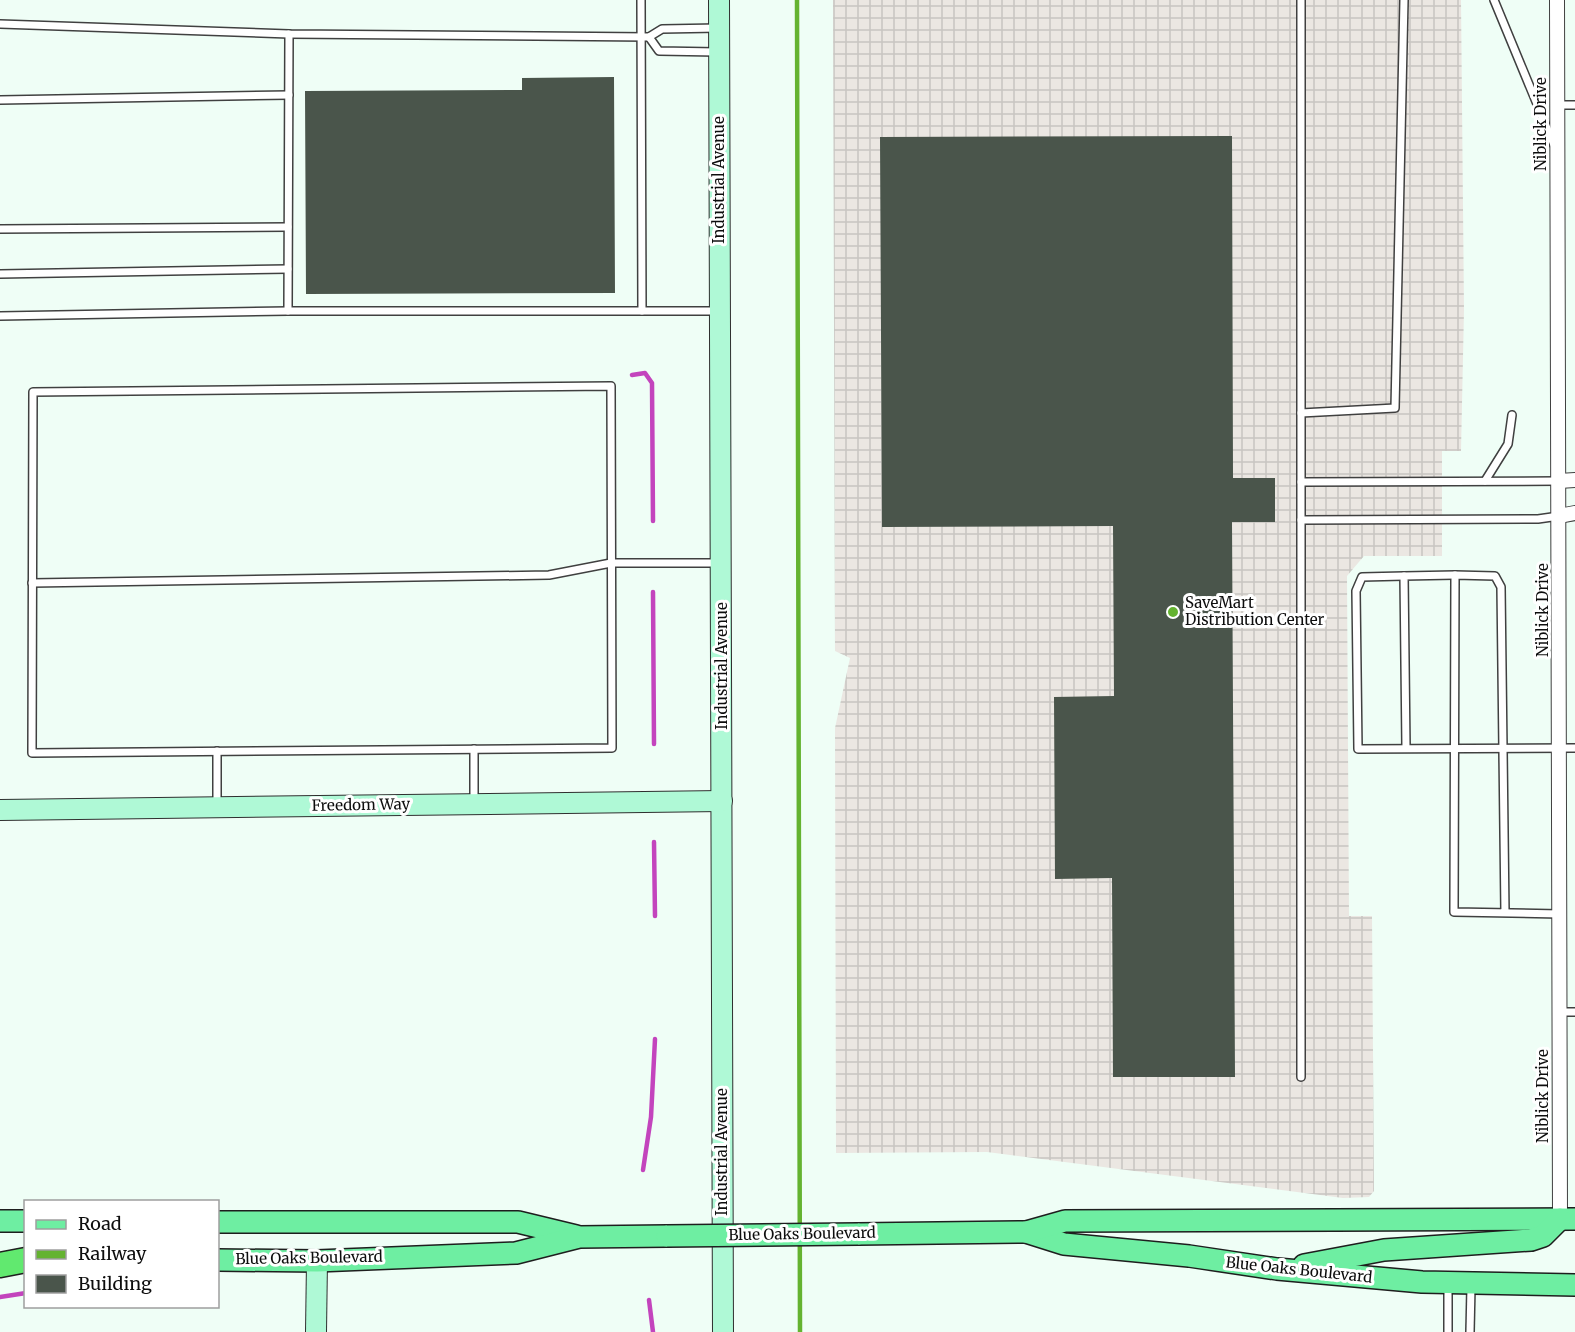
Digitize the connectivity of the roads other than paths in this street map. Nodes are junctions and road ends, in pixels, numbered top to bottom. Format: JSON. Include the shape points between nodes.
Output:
{"nodes":[{"id":1,"x":641,"y":0,"type":"edge"},
{"id":2,"x":719,"y":0,"type":"edge"},
{"id":3,"x":1301,"y":0,"type":"edge"},
{"id":4,"x":1404,"y":0,"type":"edge"},
{"id":5,"x":1494,"y":0,"type":"edge"},
{"id":6,"x":1557,"y":0,"type":"edge"},
{"id":7,"x":0,"y":24,"type":"edge"},
{"id":8,"x":719,"y":28,"type":"junction"},
{"id":9,"x":289,"y":34,"type":"junction"},
{"id":10,"x":641,"y":36,"type":"junction"},
{"id":11,"x":650,"y":37,"type":"junction"},
{"id":12,"x":719,"y":52,"type":"junction"},
{"id":13,"x":289,"y":95,"type":"junction"},
{"id":14,"x":0,"y":100,"type":"edge"},
{"id":15,"x":1558,"y":105,"type":"junction"},
{"id":16,"x":1575,"y":105,"type":"edge"},
{"id":17,"x":1558,"y":154,"type":"junction"},
{"id":18,"x":288,"y":227,"type":"junction"},
{"id":19,"x":0,"y":229,"type":"edge"},
{"id":20,"x":288,"y":269,"type":"junction"},
{"id":21,"x":0,"y":274,"type":"edge"},
{"id":22,"x":288,"y":311,"type":"junction"},
{"id":23,"x":642,"y":311,"type":"junction"},
{"id":24,"x":719,"y":311,"type":"junction"},
{"id":25,"x":0,"y":316,"type":"edge"},
{"id":26,"x":1301,"y":413,"type":"junction"},
{"id":27,"x":1512,"y":415,"type":"dead end"},
{"id":28,"x":1575,"y":480,"type":"edge"},
{"id":29,"x":1485,"y":481,"type":"junction"},
{"id":30,"x":1559,"y":481,"type":"junction"},
{"id":31,"x":1301,"y":482,"type":"junction"},
{"id":32,"x":1575,"y":513,"type":"edge"},
{"id":33,"x":1559,"y":516,"type":"junction"},
{"id":34,"x":1301,"y":520,"type":"junction"},
{"id":35,"x":611,"y":563,"type":"junction"},
{"id":36,"x":721,"y":563,"type":"junction"},
{"id":37,"x":1455,"y":575,"type":"junction"},
{"id":38,"x":1404,"y":576,"type":"junction"},
{"id":39,"x":32,"y":583,"type":"junction"},
{"id":40,"x":1406,"y":748,"type":"junction"},
{"id":41,"x":1455,"y":748,"type":"junction"},
{"id":42,"x":1502,"y":748,"type":"junction"},
{"id":43,"x":1559,"y":748,"type":"junction"},
{"id":44,"x":1575,"y":748,"type":"edge"},
{"id":45,"x":474,"y":749,"type":"junction"},
{"id":46,"x":217,"y":751,"type":"junction"},
{"id":47,"x":722,"y":801,"type":"junction"},
{"id":48,"x":474,"y":804,"type":"junction"},
{"id":49,"x":217,"y":807,"type":"junction"},
{"id":50,"x":0,"y":810,"type":"edge"},
{"id":51,"x":1505,"y":913,"type":"junction"},
{"id":52,"x":1560,"y":914,"type":"junction"},
{"id":53,"x":1560,"y":1012,"type":"junction"},
{"id":54,"x":1575,"y":1012,"type":"edge"},
{"id":55,"x":1301,"y":1077,"type":"dead end"},
{"id":56,"x":1568,"y":1219,"type":"edge"},
{"id":57,"x":0,"y":1221,"type":"edge"},
{"id":58,"x":24,"y":1221,"type":"edge"},
{"id":59,"x":219,"y":1222,"type":"edge"},
{"id":60,"x":1026,"y":1232,"type":"junction"},
{"id":61,"x":579,"y":1237,"type":"junction"},
{"id":62,"x":0,"y":1255,"type":"edge"},
{"id":63,"x":24,"y":1258,"type":"edge"},
{"id":64,"x":24,"y":1259,"type":"edge"},
{"id":65,"x":219,"y":1260,"type":"edge"},
{"id":66,"x":317,"y":1261,"type":"junction"},
{"id":67,"x":0,"y":1265,"type":"edge"},
{"id":68,"x":1277,"y":1269,"type":"junction"},
{"id":69,"x":1448,"y":1283,"type":"junction"},
{"id":70,"x":1471,"y":1284,"type":"junction"},
{"id":71,"x":1575,"y":1285,"type":"edge"},
{"id":72,"x":316,"y":1332,"type":"edge"},
{"id":73,"x":723,"y":1332,"type":"edge"},
{"id":74,"x":1448,"y":1332,"type":"edge"},
{"id":75,"x":1470,"y":1332,"type":"edge"}],
"edges":[{"from":1,"to":10,"type":"lane"},
{"from":2,"to":8,"type":"street","name":"Industrial Avenue"},
{"from":3,"to":26,"type":"lane"},
{"from":4,"to":26,"type":"lane","via":[[1395,408]]},
{"from":5,"to":17,"type":"lane"},
{"from":6,"to":15,"type":"street","name":"Niblick Drive"},
{"from":7,"to":9,"type":"lane"},
{"from":8,"to":11,"type":"lane","via":[[662,29]]},
{"from":8,"to":12,"type":"street","name":"Industrial Avenue"},
{"from":9,"to":10,"type":"lane"},
{"from":9,"to":13,"type":"lane"},
{"from":10,"to":11,"type":"lane"},
{"from":10,"to":23,"type":"lane"},
{"from":11,"to":12,"type":"lane","via":[[659,51]]},
{"from":12,"to":24,"type":"street","name":"Industrial Avenue"},
{"from":13,"to":14,"type":"lane"},
{"from":13,"to":18,"type":"lane"},
{"from":15,"to":16,"type":"lane"},
{"from":15,"to":17,"type":"street","name":"Niblick Drive"},
{"from":17,"to":30,"type":"street","name":"Niblick Drive"},
{"from":18,"to":19,"type":"lane"},
{"from":18,"to":20,"type":"lane"},
{"from":20,"to":21,"type":"lane"},
{"from":20,"to":22,"type":"lane"},
{"from":22,"to":23,"type":"lane"},
{"from":22,"to":25,"type":"lane"},
{"from":23,"to":24,"type":"lane"},
{"from":24,"to":36,"type":"street","name":"Industrial Avenue"},
{"from":26,"to":31,"type":"lane"},
{"from":27,"to":29,"type":"lane","via":[[1508,444]]},
{"from":28,"to":30,"type":"street"},
{"from":29,"to":30,"type":"lane"},
{"from":29,"to":31,"type":"lane"},
{"from":30,"to":33,"type":"street","name":"Niblick Drive"},
{"from":31,"to":34,"type":"lane"},
{"from":32,"to":33,"type":"street"},
{"from":33,"to":34,"type":"lane"},
{"from":33,"to":43,"type":"street","name":"Niblick Drive"},
{"from":34,"to":55,"type":"lane"},
{"from":35,"to":36,"type":"lane"},
{"from":35,"to":39,"type":"lane","via":[[549,575]]},
{"from":35,"to":39,"type":"lane","via":[[611,386],[33,392]]},
{"from":35,"to":45,"type":"lane","via":[[612,748]]},
{"from":36,"to":47,"type":"street","name":"Industrial Avenue"},
{"from":37,"to":38,"type":"lane"},
{"from":37,"to":41,"type":"lane"},
{"from":37,"to":42,"type":"lane","via":[[1495,576],[1501,587]]},
{"from":38,"to":40,"type":"lane"},
{"from":38,"to":40,"type":"lane","via":[[1362,577],[1356,591],[1358,749]]},
{"from":39,"to":46,"type":"lane","via":[[32,753]]},
{"from":40,"to":41,"type":"lane"},
{"from":41,"to":42,"type":"lane"},
{"from":41,"to":51,"type":"lane","via":[[1454,912]]},
{"from":42,"to":43,"type":"lane"},
{"from":42,"to":51,"type":"lane"},
{"from":43,"to":44,"type":"lane"},
{"from":43,"to":52,"type":"street","name":"Niblick Drive"},
{"from":45,"to":46,"type":"lane"},
{"from":45,"to":48,"type":"lane"},
{"from":46,"to":49,"type":"lane"},
{"from":47,"to":48,"type":"street","name":"Freedom Way"},
{"from":47,"to":73,"type":"street","name":"Industrial Avenue"},
{"from":48,"to":49,"type":"street","name":"Freedom Way"},
{"from":49,"to":50,"type":"street","name":"Freedom Way"},
{"from":51,"to":52,"type":"lane"},
{"from":52,"to":53,"type":"street","name":"Niblick Drive"},
{"from":53,"to":54,"type":"lane"},
{"from":53,"to":56,"type":"street","name":"Niblick Drive"},
{"from":56,"to":60,"type":"main road","name":"Blue Oaks Boulevard","via":[[1065,1221]]},
{"from":56,"to":68,"type":"main road","via":[[1531,1240],[1384,1250]]},
{"from":57,"to":58,"type":"main road"},
{"from":59,"to":61,"type":"main road","name":"Blue Oaks Boulevard","via":[[518,1222]]},
{"from":60,"to":61,"type":"main road","name":"Blue Oaks Boulevard","bridge":true},
{"from":60,"to":68,"type":"main road","name":"Blue Oaks Boulevard","via":[[1064,1244]]},
{"from":61,"to":66,"type":"main road","name":"Blue Oaks Boulevard","via":[[516,1252]]},
{"from":62,"to":63,"type":"main road"},
{"from":64,"to":67,"type":"highway"},
{"from":65,"to":66,"type":"main road","name":"Blue Oaks Boulevard"},
{"from":66,"to":72,"type":"street"},
{"from":68,"to":69,"type":"main road","name":"Blue Oaks Boulevard"},
{"from":69,"to":70,"type":"main road","name":"Blue Oaks Boulevard"},
{"from":69,"to":74,"type":"lane"},
{"from":70,"to":71,"type":"main road","name":"Blue Oaks Boulevard"},
{"from":70,"to":75,"type":"lane"}]}
